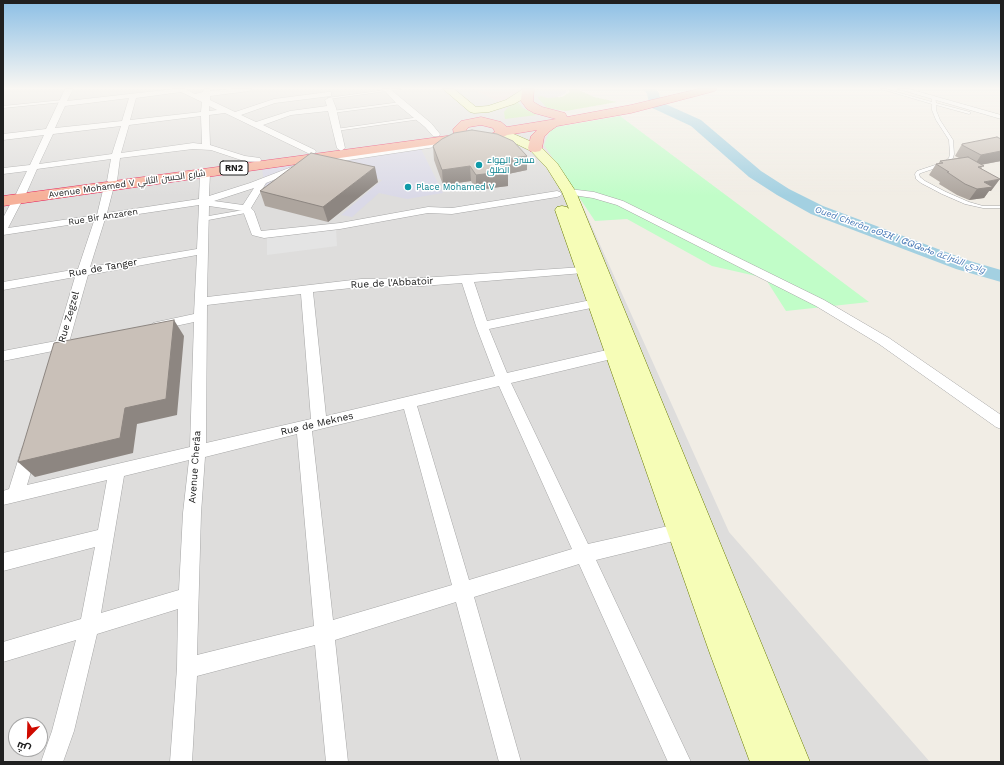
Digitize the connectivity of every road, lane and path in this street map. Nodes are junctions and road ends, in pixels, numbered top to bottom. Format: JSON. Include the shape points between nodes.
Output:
{"nodes":[{"id":1,"x":51,"y":125,"type":"edge"},
{"id":2,"x":105,"y":125,"type":"edge"},
{"id":3,"x":125,"y":125,"type":"edge"},
{"id":4,"x":205,"y":125,"type":"edge"},
{"id":5,"x":256,"y":125,"type":"edge"},
{"id":6,"x":335,"y":125,"type":"edge"},
{"id":7,"x":373,"y":125,"type":"edge"},
{"id":8,"x":427,"y":125,"type":"edge"},
{"id":9,"x":478,"y":125,"type":"edge"},
{"id":10,"x":485,"y":125,"type":"edge"},
{"id":11,"x":485,"y":125,"type":"edge"},
{"id":12,"x":515,"y":125,"type":"edge"},
{"id":13,"x":550,"y":125,"type":"edge"},
{"id":14,"x":942,"y":125,"type":"edge"},
{"id":15,"x":482,"y":129,"type":"junction"},
{"id":16,"x":336,"y":130,"type":"junction"},
{"id":17,"x":48,"y":132,"type":"junction"},
{"id":18,"x":436,"y":134,"type":"junction"},
{"id":19,"x":3,"y":137,"type":"edge"},
{"id":20,"x":206,"y":147,"type":"junction"},
{"id":21,"x":341,"y":148,"type":"junction"},
{"id":22,"x":535,"y":148,"type":"junction"},
{"id":23,"x":312,"y":152,"type":"junction"},
{"id":24,"x":116,"y":156,"type":"junction"},
{"id":25,"x":257,"y":160,"type":"junction"},
{"id":26,"x":32,"y":167,"type":"junction"},
{"id":27,"x":3,"y":171,"type":"edge"},
{"id":28,"x":205,"y":173,"type":"junction"},
{"id":29,"x":262,"y":182,"type":"junction"},
{"id":30,"x":110,"y":183,"type":"junction"},
{"id":31,"x":563,"y":193,"type":"junction"},
{"id":32,"x":3,"y":196,"type":"edge"},
{"id":33,"x":20,"y":196,"type":"junction"},
{"id":34,"x":3,"y":201,"type":"edge"},
{"id":35,"x":204,"y":202,"type":"junction"},
{"id":36,"x":1001,"y":207,"type":"edge"},
{"id":37,"x":248,"y":210,"type":"junction"},
{"id":38,"x":101,"y":217,"type":"junction"},
{"id":39,"x":203,"y":219,"type":"junction"},
{"id":40,"x":3,"y":228,"type":"edge"},
{"id":41,"x":3,"y":232,"type":"edge"},
{"id":42,"x":202,"y":251,"type":"junction"},
{"id":43,"x":583,"y":270,"type":"junction"},
{"id":44,"x":82,"y":272,"type":"junction"},
{"id":45,"x":467,"y":279,"type":"junction"},
{"id":46,"x":3,"y":286,"type":"edge"},
{"id":47,"x":307,"y":289,"type":"junction"},
{"id":48,"x":596,"y":303,"type":"junction"},
{"id":49,"x":201,"y":310,"type":"junction"},
{"id":50,"x":482,"y":326,"type":"junction"},
{"id":51,"x":146,"y":328,"type":"edge"},
{"id":52,"x":77,"y":342,"type":"edge"},
{"id":53,"x":61,"y":345,"type":"junction"},
{"id":54,"x":623,"y":352,"type":"junction"},
{"id":55,"x":3,"y":356,"type":"edge"},
{"id":56,"x":52,"y":375,"type":"edge"},
{"id":57,"x":503,"y":380,"type":"junction"},
{"id":58,"x":409,"y":402,"type":"junction"},
{"id":59,"x":1001,"y":423,"type":"edge"},
{"id":60,"x":311,"y":425,"type":"junction"},
{"id":61,"x":34,"y":434,"type":"edge"},
{"id":62,"x":198,"y":452,"type":"junction"},
{"id":63,"x":117,"y":471,"type":"junction"},
{"id":64,"x":10,"y":496,"type":"edge"},
{"id":65,"x":690,"y":529,"type":"junction"},
{"id":66,"x":105,"y":536,"type":"junction"},
{"id":67,"x":584,"y":554,"type":"junction"},
{"id":68,"x":3,"y":562,"type":"edge"},
{"id":69,"x":463,"y":591,"type":"junction"},
{"id":70,"x":188,"y":597,"type":"junction"},
{"id":71,"x":89,"y":628,"type":"junction"},
{"id":72,"x":324,"y":633,"type":"junction"},
{"id":73,"x":735,"y":647,"type":"junction"},
{"id":74,"x":3,"y":652,"type":"edge"},
{"id":75,"x":187,"y":668,"type":"junction"},
{"id":76,"x":52,"y":762,"type":"edge"},
{"id":77,"x":181,"y":762,"type":"edge"},
{"id":78,"x":337,"y":762,"type":"edge"},
{"id":79,"x":510,"y":762,"type":"edge"},
{"id":80,"x":680,"y":762,"type":"edge"},
{"id":81,"x":766,"y":762,"type":"edge"},
{"id":82,"x":794,"y":762,"type":"edge"}],
"edges":[{"from":1,"to":17,"type":"street"},
{"from":2,"to":17,"type":"street"},
{"from":3,"to":24,"type":"street","name":"Rue Zegzel"},
{"from":4,"to":20,"type":"street"},
{"from":5,"to":23,"type":"street"},
{"from":6,"to":16,"type":"street"},
{"from":7,"to":16,"type":"lane"},
{"from":8,"to":18,"type":"street"},
{"from":9,"to":15,"type":"main road"},
{"from":10,"to":15,"type":"main road"},
{"from":11,"to":15,"type":"main road"},
{"from":12,"to":15,"type":"highway","name":"Avenue Mohamed V شارع الحسن الثاني","number":"RN2"},
{"from":13,"to":22,"type":"highway","via":[[538,136]]},
{"from":14,"to":36,"type":"lane","via":[[951,140],[951,158],[946,163],[919,172],[918,178],[944,193],[967,202],[989,208]]},
{"from":15,"to":18,"type":"highway","name":"Avenue Mohamed V شارع الحسن الثاني","number":"RN2"},
{"from":15,"to":22,"type":"main road"},
{"from":15,"to":28,"type":"highway","name":"Avenue Mohamed V شارع الحسن الثاني","number":"RN2","via":[[434,140]]},
{"from":15,"to":29,"type":"street","via":[[319,162]]},
{"from":15,"to":31,"type":"main road","via":[[526,152]]},
{"from":16,"to":21,"type":"street"},
{"from":17,"to":19,"type":"street"},
{"from":17,"to":26,"type":"street"},
{"from":18,"to":21,"type":"highway","name":"Avenue Mohamed V شارع الحسن الثاني","number":"RN2"},
{"from":20,"to":24,"type":"street","via":[[189,146]]},
{"from":20,"to":25,"type":"street"},
{"from":21,"to":23,"type":"highway","name":"Avenue Mohamed V شارع الحسن الثاني","number":"RN2"},
{"from":22,"to":31,"type":"main road","via":[[552,166]]},
{"from":23,"to":25,"type":"highway","name":"Avenue Mohamed V شارع الحسن الثاني","number":"RN2"},
{"from":24,"to":26,"type":"street"},
{"from":24,"to":30,"type":"street","name":"Rue Zegzel"},
{"from":25,"to":30,"type":"highway","name":"Avenue Mohamed V شارع الحسن الثاني","number":"RN2"},
{"from":26,"to":27,"type":"street"},
{"from":26,"to":33,"type":"street"},
{"from":28,"to":30,"type":"highway","name":"Avenue Mohamed V شارع الحسن الثاني","number":"RN2"},
{"from":28,"to":35,"type":"street","name":"Avenue Cherâa"},
{"from":29,"to":35,"type":"street"},
{"from":29,"to":37,"type":"street"},
{"from":30,"to":33,"type":"highway","name":"Avenue Mohamed V شارع الحسن الثاني","number":"RN2"},
{"from":30,"to":38,"type":"street","name":"Rue Zegzel"},
{"from":31,"to":37,"type":"street","via":[[452,211],[428,210],[340,226],[264,235],[256,233]]},
{"from":31,"to":43,"type":"main road"},
{"from":31,"to":54,"type":"main road"},
{"from":31,"to":59,"type":"street","via":[[594,195],[627,207],[830,309],[884,341]]},
{"from":32,"to":33,"type":"highway","name":"Avenue Mohamed V شارع الحسن الثاني","number":"RN2"},
{"from":33,"to":34,"type":"highway","name":"Avenue Mohamed V شارع الحسن الثاني","number":"RN2"},
{"from":33,"to":40,"type":"street"},
{"from":35,"to":37,"type":"street"},
{"from":35,"to":38,"type":"street","name":"Rue Bir Anzaren"},
{"from":35,"to":39,"type":"street","name":"Avenue Cherâa"},
{"from":37,"to":39,"type":"lane"},
{"from":38,"to":41,"type":"street","name":"Rue Bir Anzaren"},
{"from":38,"to":44,"type":"street","name":"Rue Zegzel"},
{"from":39,"to":42,"type":"street","name":"Avenue Cherâa"},
{"from":42,"to":44,"type":"street","name":"Rue de Tanger"},
{"from":42,"to":49,"type":"street","name":"Avenue Cherâa"},
{"from":43,"to":45,"type":"street","name":"Rue de l'Abbatoir"},
{"from":43,"to":48,"type":"main road"},
{"from":44,"to":46,"type":"street","name":"Rue de Tanger"},
{"from":44,"to":53,"type":"street","name":"Rue Zegzel"},
{"from":45,"to":47,"type":"street","name":"Rue de l'Abbatoir","via":[[361,283]]},
{"from":45,"to":50,"type":"street"},
{"from":47,"to":49,"type":"street","name":"Rue de l'Abbatoir"},
{"from":47,"to":60,"type":"street"},
{"from":48,"to":50,"type":"street"},
{"from":48,"to":54,"type":"main road"},
{"from":49,"to":51,"type":"street","name":"Rue de l'Abbatoir"},
{"from":49,"to":62,"type":"street","name":"Avenue Cherâa"},
{"from":50,"to":57,"type":"street"},
{"from":52,"to":53,"type":"street"},
{"from":53,"to":55,"type":"street"},
{"from":53,"to":56,"type":"street","name":"Rue Zegzel"},
{"from":54,"to":57,"type":"street","name":"Rue de Meknes"},
{"from":54,"to":65,"type":"main road"},
{"from":57,"to":58,"type":"street","name":"Rue de Meknes"},
{"from":57,"to":67,"type":"street"},
{"from":58,"to":60,"type":"street","name":"Rue de Meknes"},
{"from":58,"to":69,"type":"street"},
{"from":60,"to":62,"type":"street","name":"Rue de Meknes"},
{"from":60,"to":72,"type":"street"},
{"from":61,"to":64,"type":"street"},
{"from":62,"to":63,"type":"street","name":"Rue de Meknes"},
{"from":62,"to":70,"type":"street","name":"Avenue Cherâa"},
{"from":63,"to":64,"type":"street","name":"Rue de Meknes"},
{"from":63,"to":66,"type":"street"},
{"from":65,"to":67,"type":"street"},
{"from":65,"to":73,"type":"main road"},
{"from":66,"to":68,"type":"street"},
{"from":66,"to":71,"type":"street"},
{"from":67,"to":69,"type":"street"},
{"from":67,"to":80,"type":"street"},
{"from":69,"to":72,"type":"street"},
{"from":69,"to":79,"type":"street"},
{"from":70,"to":71,"type":"street"},
{"from":70,"to":75,"type":"street","name":"Avenue Cherâa"},
{"from":71,"to":74,"type":"street"},
{"from":71,"to":76,"type":"street","via":[[63,730]]},
{"from":72,"to":75,"type":"street"},
{"from":72,"to":78,"type":"street"},
{"from":73,"to":81,"type":"main road"},
{"from":73,"to":82,"type":"main road"},
{"from":75,"to":77,"type":"street","name":"Avenue Cherâa"}]}
